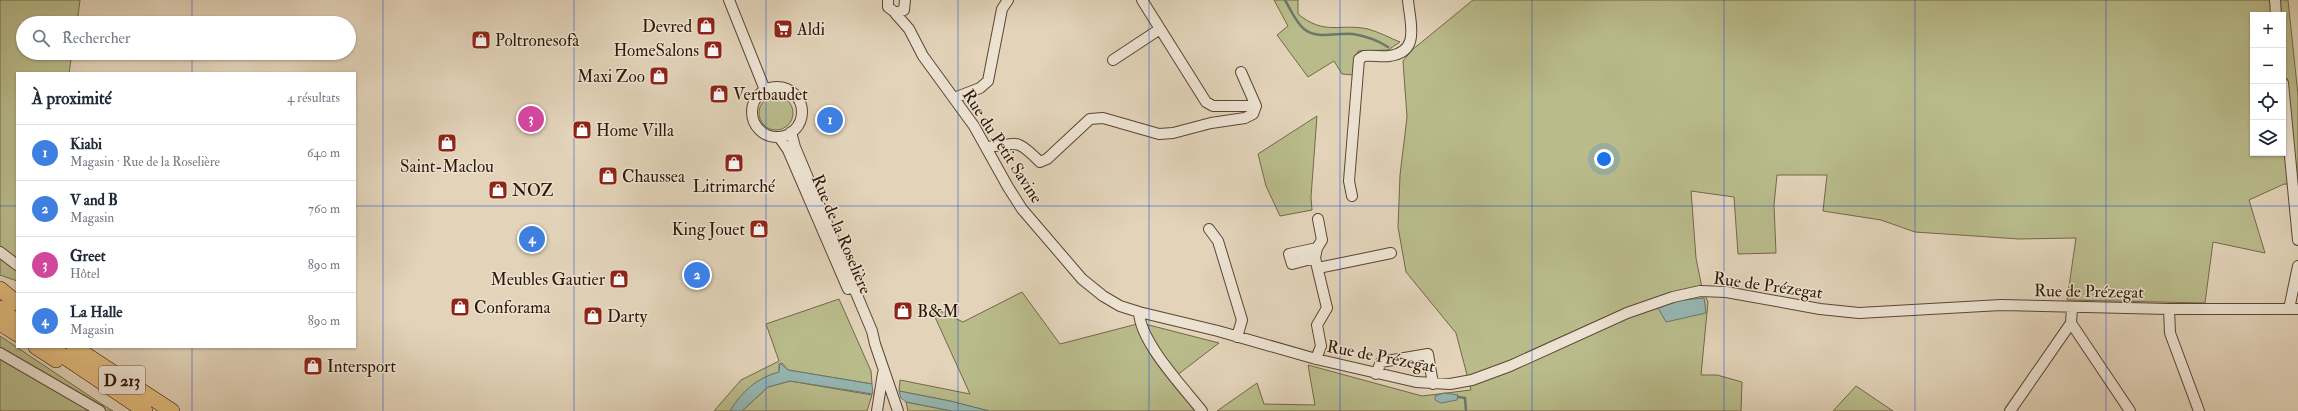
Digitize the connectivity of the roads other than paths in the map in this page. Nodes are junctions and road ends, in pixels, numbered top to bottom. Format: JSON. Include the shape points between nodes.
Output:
{"nodes":[{"id":1,"x":729,"y":0,"type":"edge"},
{"id":2,"x":888,"y":0,"type":"edge"},
{"id":3,"x":1008,"y":0,"type":"edge"},
{"id":4,"x":1142,"y":0,"type":"edge"},
{"id":5,"x":1408,"y":0,"type":"edge"},
{"id":6,"x":2275,"y":0,"type":"edge"},
{"id":7,"x":901,"y":7,"type":"edge"},
{"id":8,"x":2276,"y":12,"type":"edge"},
{"id":9,"x":1160,"y":29,"type":"junction"},
{"id":10,"x":1113,"y":60,"type":"dead end"},
{"id":11,"x":1241,"y":72,"type":"dead end"},
{"id":12,"x":2283,"y":84,"type":"edge"},
{"id":13,"x":765,"y":90,"type":"junction"},
{"id":14,"x":954,"y":98,"type":"junction"},
{"id":15,"x":1256,"y":106,"type":"junction"},
{"id":16,"x":791,"y":132,"type":"junction"},
{"id":17,"x":779,"y":137,"type":"junction"},
{"id":18,"x":986,"y":147,"type":"junction"},
{"id":19,"x":1352,"y":196,"type":"dead end"},
{"id":20,"x":1318,"y":219,"type":"dead end"},
{"id":21,"x":1209,"y":229,"type":"dead end"},
{"id":22,"x":2298,"y":240,"type":"edge"},
{"id":23,"x":0,"y":252,"type":"edge"},
{"id":24,"x":1391,"y":253,"type":"dead end"},
{"id":25,"x":16,"y":260,"type":"edge"},
{"id":26,"x":16,"y":264,"type":"edge"},
{"id":27,"x":2298,"y":266,"type":"edge"},
{"id":28,"x":1318,"y":268,"type":"junction"},
{"id":29,"x":0,"y":289,"type":"edge"},
{"id":30,"x":16,"y":302,"type":"edge"},
{"id":31,"x":0,"y":308,"type":"edge"},
{"id":32,"x":2072,"y":308,"type":"junction"},
{"id":33,"x":2169,"y":309,"type":"junction"},
{"id":34,"x":2293,"y":309,"type":"edge"},
{"id":35,"x":1139,"y":312,"type":"junction"},
{"id":36,"x":16,"y":321,"type":"edge"},
{"id":37,"x":0,"y":323,"type":"edge"},
{"id":38,"x":2071,"y":323,"type":"junction"},
{"id":39,"x":16,"y":333,"type":"edge"},
{"id":40,"x":1238,"y":337,"type":"junction"},
{"id":41,"x":875,"y":344,"type":"junction"},
{"id":42,"x":37,"y":348,"type":"edge"},
{"id":43,"x":51,"y":348,"type":"edge"},
{"id":44,"x":76,"y":348,"type":"edge"},
{"id":45,"x":0,"y":353,"type":"edge"},
{"id":46,"x":1316,"y":359,"type":"junction"},
{"id":47,"x":884,"y":371,"type":"junction"},
{"id":48,"x":1376,"y":374,"type":"junction"},
{"id":49,"x":95,"y":379,"type":"junction"},
{"id":50,"x":1433,"y":384,"type":"junction"},
{"id":51,"x":100,"y":411,"type":"edge"},
{"id":52,"x":145,"y":411,"type":"edge"},
{"id":53,"x":172,"y":411,"type":"edge"},
{"id":54,"x":877,"y":411,"type":"edge"},
{"id":55,"x":898,"y":411,"type":"edge"},
{"id":56,"x":1202,"y":411,"type":"edge"},
{"id":57,"x":2010,"y":411,"type":"edge"},
{"id":58,"x":2130,"y":411,"type":"edge"},
{"id":59,"x":2199,"y":411,"type":"edge"}],
"edges":[{"from":1,"to":13,"type":"street"},
{"from":2,"to":7,"type":"street","name":"Rue du Petit Savine","via":[[888,7]]},
{"from":3,"to":14,"type":"street","via":[[1002,9],[988,81],[980,88]]},
{"from":4,"to":9,"type":"street"},
{"from":5,"to":19,"type":"street","via":[[1412,34],[1410,44],[1402,53],[1364,56],[1359,60],[1349,181]]},
{"from":6,"to":8,"type":"street"},
{"from":7,"to":14,"type":"street","name":"Rue du Petit Savine","via":[[914,42]]},
{"from":9,"to":10,"type":"street"},
{"from":9,"to":15,"type":"street","via":[[1206,102],[1214,106]]},
{"from":11,"to":15,"type":"street"},
{"from":12,"to":22,"type":"street"},
{"from":13,"to":16,"type":"street","via":[[781,87],[789,90],[798,99],[801,116]]},
{"from":13,"to":17,"type":"street","via":[[757,96],[752,107],[752,115],[762,132]]},
{"from":14,"to":18,"type":"street","name":"Rue du Petit Savine"},
{"from":15,"to":18,"type":"street","via":[[1253,114],[1245,118],[1159,134],[1094,117],[1047,159],[1040,162],[1017,143]]},
{"from":16,"to":17,"type":"street"},
{"from":16,"to":41,"type":"street","name":"Rue de la Roselière"},
{"from":17,"to":41,"type":"street","name":"Rue de la Roselière","via":[[788,150],[866,333]]},
{"from":18,"to":35,"type":"street","name":"Rue du Petit Savine","via":[[1022,209],[1082,279],[1120,306]]},
{"from":20,"to":28,"type":"street","via":[[1322,240],[1316,253]]},
{"from":21,"to":40,"type":"street","via":[[1218,241],[1242,320]]},
{"from":23,"to":25,"type":"street"},
{"from":23,"to":26,"type":"street"},
{"from":24,"to":28,"type":"street"},
{"from":27,"to":34,"type":"street"},
{"from":28,"to":46,"type":"street","via":[[1327,308],[1318,325],[1321,346]]},
{"from":29,"to":30,"type":"highway"},
{"from":31,"to":36,"type":"highway"},
{"from":32,"to":33,"type":"street","name":"Rue de Prézegat"},
{"from":32,"to":38,"type":"street"},
{"from":32,"to":50,"type":"street","name":"Rue de Prézegat","via":[[2001,305],[1859,313],[1820,309],[1726,292],[1700,291],[1673,297],[1627,313],[1510,366],[1472,380]]},
{"from":33,"to":34,"type":"street","name":"Rue de Prézegat"},
{"from":33,"to":59,"type":"street","via":[[2170,333]]},
{"from":35,"to":40,"type":"street","name":"Rue de Prézegat"},
{"from":35,"to":56,"type":"street","via":[[1140,324],[1150,344]]},
{"from":37,"to":39,"type":"highway"},
{"from":38,"to":57,"type":"street"},
{"from":38,"to":58,"type":"street"},
{"from":40,"to":46,"type":"street","name":"Rue de Prézegat"},
{"from":41,"to":47,"type":"street","name":"Rue de la Roselière"},
{"from":42,"to":49,"type":"highway","via":[[68,369]]},
{"from":43,"to":49,"type":"highway","number":"D 213"},
{"from":44,"to":53,"type":"highway","number":"D 213"},
{"from":45,"to":51,"type":"street"},
{"from":46,"to":48,"type":"street","name":"Rue de Prézegat"},
{"from":47,"to":54,"type":"street","name":"Rue de la Roselière"},
{"from":47,"to":55,"type":"street","name":"Rue de la Roselière"},
{"from":48,"to":50,"type":"street","name":"Rue de Prézegat"},
{"from":48,"to":50,"type":"street","via":[[1381,362],[1428,354]]},
{"from":49,"to":52,"type":"highway","number":"D 213"}]}
